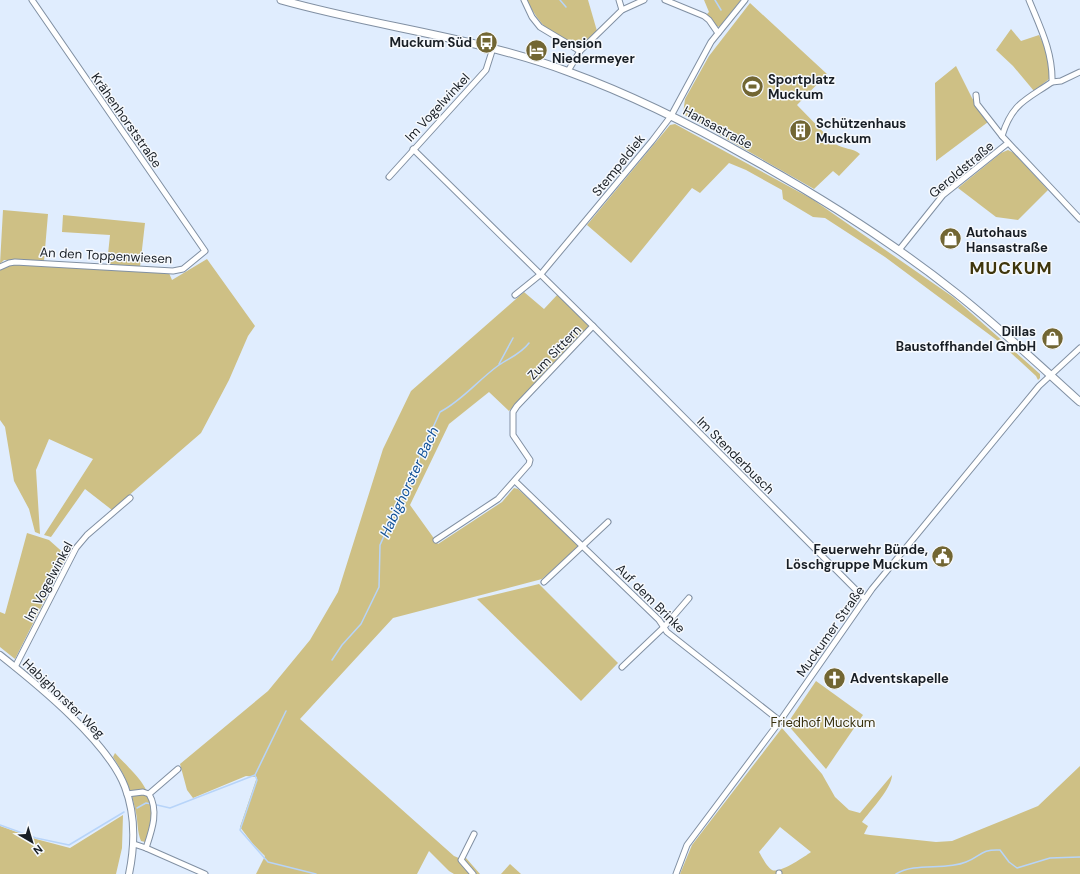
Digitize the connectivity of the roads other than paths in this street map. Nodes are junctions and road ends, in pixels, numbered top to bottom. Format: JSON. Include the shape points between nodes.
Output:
{"nodes":[{"id":1,"x":32,"y":0,"type":"edge"},
{"id":2,"x":281,"y":0,"type":"edge"},
{"id":3,"x":524,"y":0,"type":"edge"},
{"id":4,"x":619,"y":0,"type":"edge"},
{"id":5,"x":644,"y":0,"type":"edge"},
{"id":6,"x":665,"y":0,"type":"edge"},
{"id":7,"x":745,"y":0,"type":"edge"},
{"id":8,"x":1029,"y":0,"type":"edge"},
{"id":9,"x":622,"y":10,"type":"junction"},
{"id":10,"x":718,"y":33,"type":"junction"},
{"id":11,"x":493,"y":48,"type":"junction"},
{"id":12,"x":580,"y":51,"type":"junction"},
{"id":13,"x":568,"y":71,"type":"junction"},
{"id":14,"x":1080,"y":72,"type":"edge"},
{"id":15,"x":1052,"y":82,"type":"junction"},
{"id":16,"x":976,"y":95,"type":"dead end"},
{"id":17,"x":671,"y":116,"type":"junction"},
{"id":18,"x":1002,"y":136,"type":"junction"},
{"id":19,"x":1008,"y":143,"type":"junction"},
{"id":20,"x":413,"y":149,"type":"junction"},
{"id":21,"x":389,"y":177,"type":"dead end"},
{"id":22,"x":1080,"y":220,"type":"edge"},
{"id":23,"x":899,"y":250,"type":"junction"},
{"id":24,"x":205,"y":251,"type":"joint"},
{"id":25,"x":0,"y":267,"type":"edge"},
{"id":26,"x":542,"y":274,"type":"junction"},
{"id":27,"x":515,"y":295,"type":"dead end"},
{"id":28,"x":593,"y":326,"type":"junction"},
{"id":29,"x":1080,"y":348,"type":"edge"},
{"id":30,"x":1050,"y":375,"type":"junction"},
{"id":31,"x":1080,"y":402,"type":"edge"},
{"id":32,"x":515,"y":481,"type":"junction"},
{"id":33,"x":130,"y":498,"type":"dead end"},
{"id":34,"x":608,"y":522,"type":"dead end"},
{"id":35,"x":436,"y":540,"type":"dead end"},
{"id":36,"x":583,"y":546,"type":"junction"},
{"id":37,"x":544,"y":582,"type":"dead end"},
{"id":38,"x":689,"y":598,"type":"dead end"},
{"id":39,"x":865,"y":599,"type":"junction"},
{"id":40,"x":664,"y":626,"type":"junction"},
{"id":41,"x":0,"y":655,"type":"edge"},
{"id":42,"x":15,"y":667,"type":"junction"},
{"id":43,"x":622,"y":667,"type":"dead end"},
{"id":44,"x":780,"y":721,"type":"junction"},
{"id":45,"x":178,"y":770,"type":"dead end"},
{"id":46,"x":127,"y":794,"type":"junction"},
{"id":47,"x":149,"y":794,"type":"junction"},
{"id":48,"x":474,"y":834,"type":"dead end"},
{"id":49,"x":134,"y":844,"type":"junction"},
{"id":50,"x":146,"y":848,"type":"junction"},
{"id":51,"x":129,"y":874,"type":"edge"},
{"id":52,"x":205,"y":874,"type":"edge"},
{"id":53,"x":473,"y":874,"type":"edge"},
{"id":54,"x":676,"y":874,"type":"edge"}],
"edges":[{"from":1,"to":24,"type":"street","name":"Krähenhorststraße"},
{"from":2,"to":11,"type":"main road","name":"Hansastraße"},
{"from":3,"to":12,"type":"street","via":[[540,27]]},
{"from":4,"to":9,"type":"street"},
{"from":5,"to":9,"type":"street"},
{"from":6,"to":10,"type":"street","via":[[704,16]]},
{"from":7,"to":10,"type":"street","name":"Stempeldiek"},
{"from":8,"to":15,"type":"street","via":[[1053,65]]},
{"from":9,"to":12,"type":"street"},
{"from":10,"to":17,"type":"street","name":"Stempeldiek"},
{"from":11,"to":13,"type":"main road","name":"Hansastraße"},
{"from":11,"to":20,"type":"street","name":"Im Vogelwinkel","via":[[486,70]]},
{"from":12,"to":13,"type":"street"},
{"from":13,"to":17,"type":"main road","name":"Hansastraße"},
{"from":14,"to":15,"type":"street","via":[[1061,81]]},
{"from":15,"to":18,"type":"street","via":[[1011,113]]},
{"from":16,"to":18,"type":"street","via":[[977,104]]},
{"from":17,"to":23,"type":"main road","name":"Hansastraße","via":[[815,194]]},
{"from":17,"to":26,"type":"street","name":"Stempeldiek"},
{"from":18,"to":19,"type":"street"},
{"from":19,"to":22,"type":"street"},
{"from":19,"to":23,"type":"street","name":"Geroldstraße","via":[[943,195]]},
{"from":20,"to":21,"type":"street","name":"Im Vogelwinkel"},
{"from":20,"to":26,"type":"street","name":"Zum Sittern"},
{"from":23,"to":30,"type":"main road","name":"Hansastraße","via":[[971,305]]},
{"from":24,"to":25,"type":"street","name":"An den Toppenwiesen","via":[[183,269],[173,271],[15,262]]},
{"from":26,"to":27,"type":"street","name":"Stempeldiek"},
{"from":26,"to":28,"type":"street","name":"Zum Sittern"},
{"from":28,"to":32,"type":"street","name":"Zum Sittern","via":[[513,412],[513,435],[530,460]]},
{"from":28,"to":39,"type":"street","name":"Im Stenderbusch"},
{"from":29,"to":30,"type":"street","name":"Muckumer Straße"},
{"from":30,"to":31,"type":"main road","name":"Hansastraße"},
{"from":30,"to":39,"type":"street","name":"Muckumer Straße"},
{"from":32,"to":35,"type":"street","name":"Zum Sittern","via":[[498,499]]},
{"from":32,"to":36,"type":"street","name":"Auf dem Brinke"},
{"from":33,"to":42,"type":"street","name":"Im Vogelwinkel","via":[[87,535],[76,548]]},
{"from":34,"to":36,"type":"street"},
{"from":36,"to":37,"type":"street"},
{"from":36,"to":40,"type":"street","name":"Auf dem Brinke"},
{"from":38,"to":40,"type":"street"},
{"from":39,"to":44,"type":"street","name":"Muckumer Straße"},
{"from":40,"to":43,"type":"street"},
{"from":40,"to":44,"type":"street","name":"Auf dem Brinke","via":[[677,640]]},
{"from":41,"to":42,"type":"street","name":"Habighorster Weg"},
{"from":42,"to":46,"type":"street","name":"Habighorster Weg","via":[[43,690],[94,741],[118,772]]},
{"from":44,"to":54,"type":"street","name":"Muckumer Straße","via":[[687,845]]},
{"from":45,"to":47,"type":"street"},
{"from":46,"to":47,"type":"street"},
{"from":46,"to":49,"type":"street","name":"Habighorster Weg","via":[[134,826]]},
{"from":47,"to":50,"type":"street","via":[[154,806],[153,826]]},
{"from":48,"to":53,"type":"street","via":[[461,860]]},
{"from":49,"to":50,"type":"street"},
{"from":49,"to":51,"type":"street","name":"Habighorster Weg"},
{"from":50,"to":52,"type":"street"}]}
